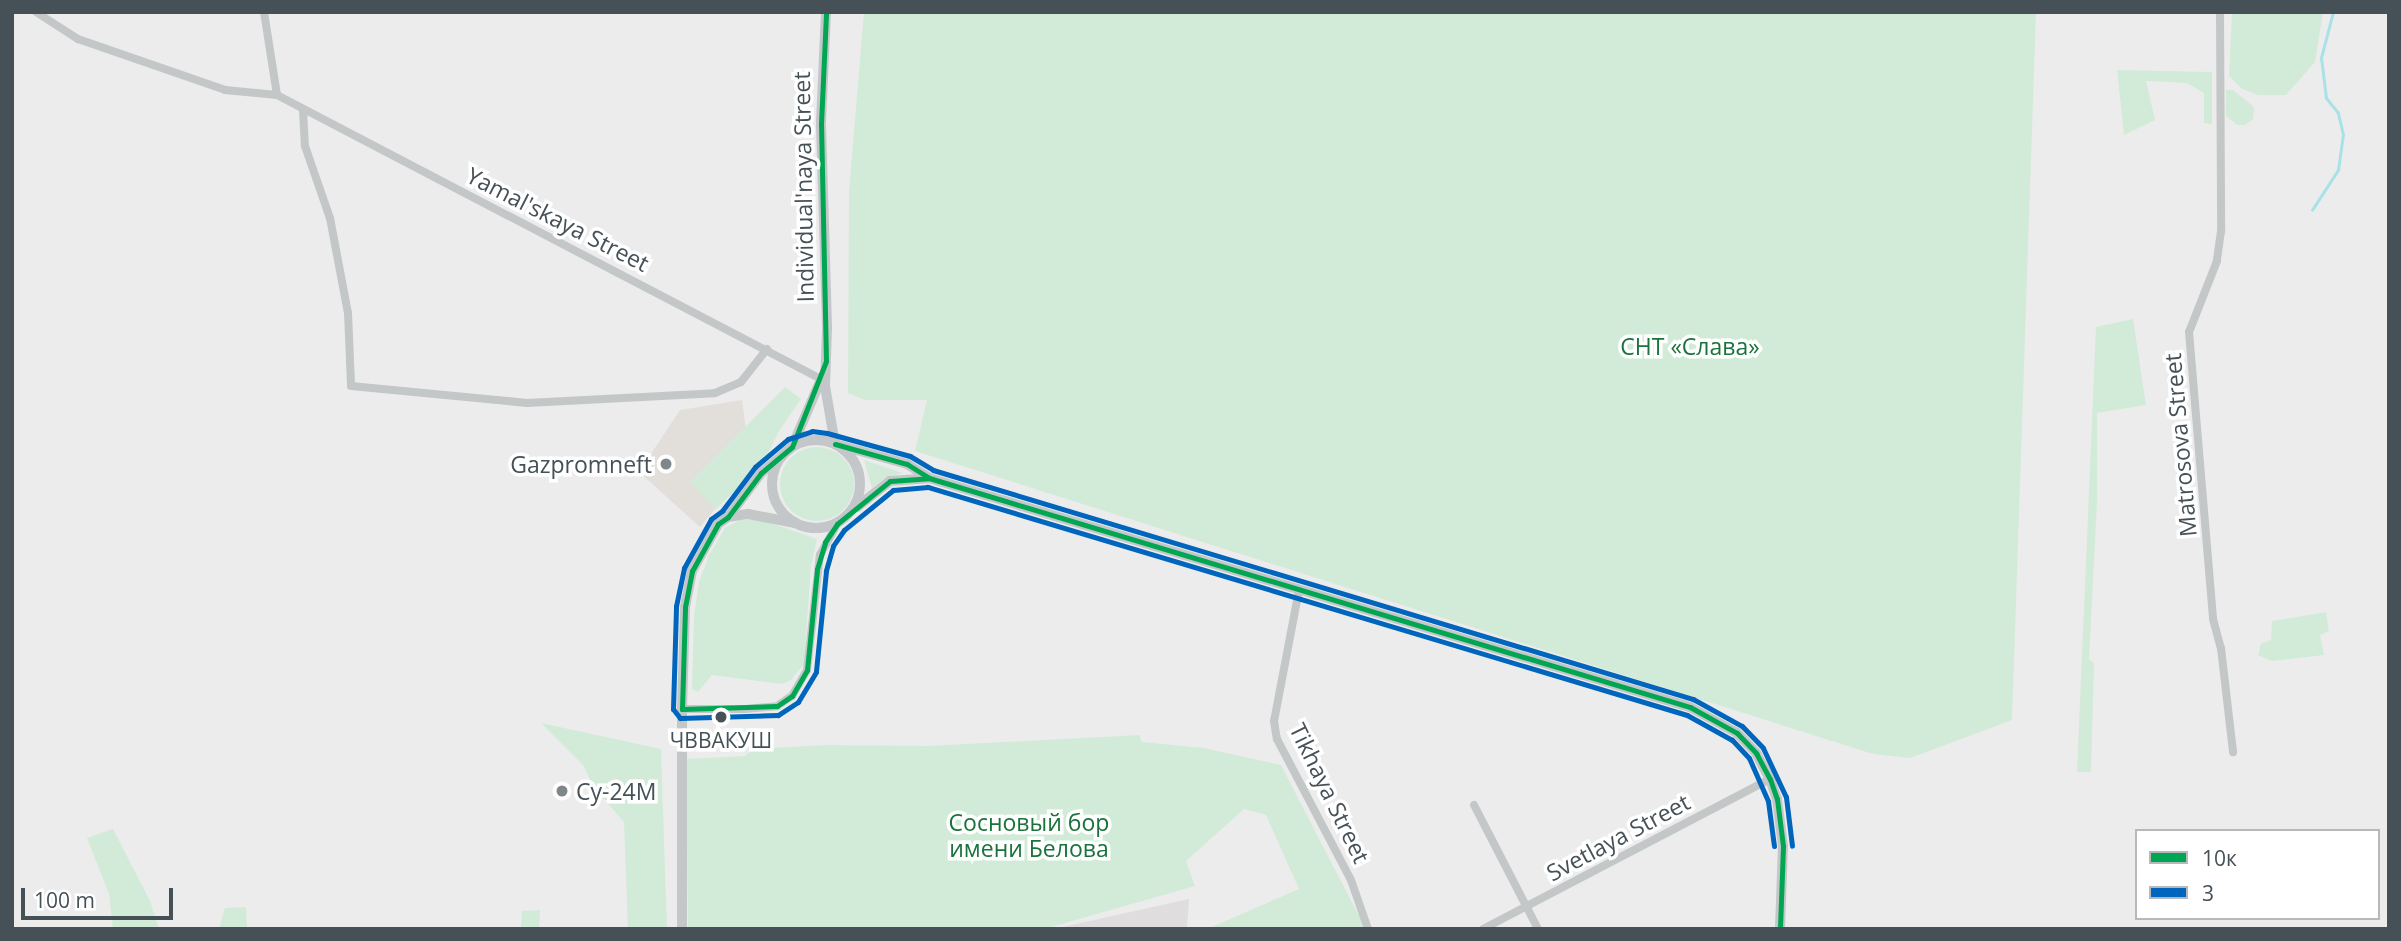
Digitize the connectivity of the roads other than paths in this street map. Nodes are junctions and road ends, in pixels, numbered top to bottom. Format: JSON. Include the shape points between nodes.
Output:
{"nodes":[{"id":1,"x":36,"y":12,"type":"edge"},
{"id":2,"x":264,"y":12,"type":"edge"},
{"id":3,"x":826,"y":12,"type":"edge"},
{"id":4,"x":2220,"y":12,"type":"edge"},
{"id":5,"x":277,"y":95,"type":"junction"},
{"id":6,"x":303,"y":110,"type":"junction"},
{"id":7,"x":767,"y":349,"type":"junction"},
{"id":8,"x":826,"y":361,"type":"junction"},
{"id":9,"x":821,"y":379,"type":"junction"},
{"id":10,"x":835,"y":444,"type":"junction"},
{"id":11,"x":792,"y":447,"type":"junction"},
{"id":12,"x":781,"y":457,"type":"junction"},
{"id":13,"x":929,"y":478,"type":"junction"},
{"id":14,"x":852,"y":511,"type":"junction"},
{"id":15,"x":728,"y":517,"type":"junction"},
{"id":16,"x":795,"y":523,"type":"junction"},
{"id":17,"x":837,"y":524,"type":"junction"},
{"id":18,"x":1299,"y":590,"type":"junction"},
{"id":19,"x":682,"y":709,"type":"junction"},
{"id":20,"x":2233,"y":752,"type":"dead end"},
{"id":21,"x":1770,"y":779,"type":"junction"},
{"id":22,"x":1474,"y":805,"type":"dead end"},
{"id":23,"x":1526,"y":906,"type":"junction"},
{"id":24,"x":682,"y":929,"type":"edge"},
{"id":25,"x":1368,"y":929,"type":"edge"},
{"id":26,"x":1483,"y":929,"type":"edge"},
{"id":27,"x":1538,"y":929,"type":"edge"},
{"id":28,"x":1780,"y":929,"type":"edge"}],
"edges":[{"from":1,"to":5,"type":"street","name":"Yamal'skaya Street","via":[[78,39],[225,90]]},
{"from":2,"to":5,"type":"street"},
{"from":3,"to":8,"type":"main road","name":"Individual'naya Street","via":[[821,124]]},
{"from":4,"to":20,"type":"street","name":"Matrosova Street","via":[[2221,231],[2217,261],[2189,332],[2213,619],[2221,648]]},
{"from":5,"to":6,"type":"street","name":"Yamal'skaya Street"},
{"from":6,"to":7,"type":"street","name":"Yamal'skaya Street"},
{"from":6,"to":7,"type":"street","via":[[305,146],[330,218],[348,313],[351,386],[527,403],[715,393],[741,382]]},
{"from":7,"to":9,"type":"street","name":"Yamal'skaya Street"},
{"from":8,"to":9,"type":"main road","name":"Individual'naya Street"},
{"from":8,"to":10,"type":"main road","name":"Individual'naya Street","via":[[826,396]]},
{"from":9,"to":11,"type":"main road","name":"Individual'naya Street"},
{"from":10,"to":11,"type":"main road","via":[[813,440]]},
{"from":10,"to":13,"type":"main road","via":[[907,464]]},
{"from":10,"to":14,"type":"main road","via":[[846,451],[860,474]]},
{"from":11,"to":12,"type":"main road"},
{"from":12,"to":15,"type":"street","via":[[753,483]]},
{"from":12,"to":16,"type":"main road","via":[[772,481],[773,493],[777,505]]},
{"from":13,"to":14,"type":"main road","via":[[890,481]]},
{"from":13,"to":18,"type":"main road"},
{"from":14,"to":17,"type":"main road"},
{"from":15,"to":16,"type":"street","via":[[748,514]]},
{"from":15,"to":19,"type":"street","via":[[718,524],[692,571],[685,607]]},
{"from":16,"to":17,"type":"main road","via":[[816,528]]},
{"from":17,"to":19,"type":"street","via":[[820,555],[807,670],[792,696],[777,706]]},
{"from":18,"to":21,"type":"main road","via":[[1690,707],[1737,733],[1756,753]]},
{"from":18,"to":25,"type":"street","name":"Tikhaya Street","via":[[1275,730],[1351,880]]},
{"from":19,"to":24,"type":"street"},
{"from":21,"to":23,"type":"street","name":"Svetlaya Street"},
{"from":21,"to":28,"type":"main road","via":[[1783,846]]},
{"from":22,"to":23,"type":"street"},
{"from":23,"to":26,"type":"street","name":"Svetlaya Street"},
{"from":23,"to":27,"type":"street"}]}
